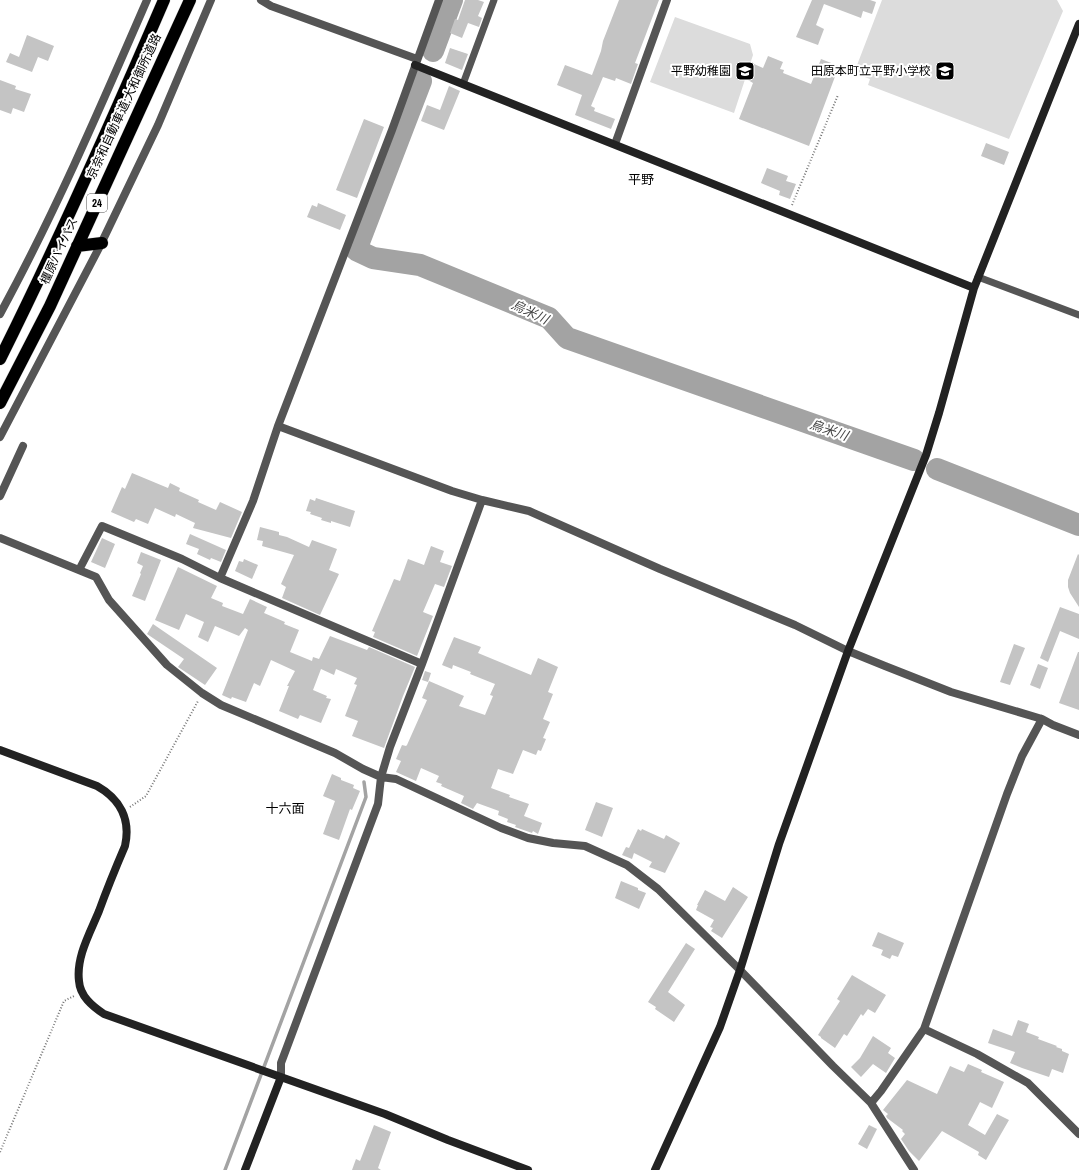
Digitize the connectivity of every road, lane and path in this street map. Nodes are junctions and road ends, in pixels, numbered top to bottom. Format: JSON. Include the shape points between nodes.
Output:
{"nodes":[{"id":1,"x":147,"y":0,"type":"edge"},
{"id":2,"x":158,"y":0,"type":"edge"},
{"id":3,"x":164,"y":0,"type":"edge"},
{"id":4,"x":189,"y":0,"type":"edge"},
{"id":5,"x":211,"y":0,"type":"edge"},
{"id":6,"x":261,"y":0,"type":"edge"},
{"id":7,"x":439,"y":0,"type":"edge"},
{"id":8,"x":494,"y":0,"type":"edge"},
{"id":9,"x":667,"y":0,"type":"edge"},
{"id":10,"x":1079,"y":24,"type":"edge"},
{"id":11,"x":416,"y":62,"type":"junction"},
{"id":12,"x":463,"y":84,"type":"junction"},
{"id":13,"x":838,"y":96,"type":"dead end"},
{"id":14,"x":615,"y":144,"type":"junction"},
{"id":15,"x":788,"y":213,"type":"junction"},
{"id":16,"x":102,"y":243,"type":"junction"},
{"id":17,"x":77,"y":246,"type":"junction"},
{"id":18,"x":978,"y":276,"type":"junction"},
{"id":19,"x":974,"y":288,"type":"junction"},
{"id":20,"x":0,"y":314,"type":"edge"},
{"id":21,"x":1079,"y":315,"type":"edge"},
{"id":22,"x":0,"y":347,"type":"edge"},
{"id":23,"x":0,"y":359,"type":"edge"},
{"id":24,"x":0,"y":395,"type":"edge"},
{"id":25,"x":0,"y":403,"type":"edge"},
{"id":26,"x":278,"y":426,"type":"junction"},
{"id":27,"x":0,"y":437,"type":"edge"},
{"id":28,"x":23,"y":446,"type":"dead end"},
{"id":29,"x":0,"y":496,"type":"edge"},
{"id":30,"x":482,"y":500,"type":"junction"},
{"id":31,"x":0,"y":538,"type":"edge"},
{"id":32,"x":79,"y":570,"type":"junction"},
{"id":33,"x":220,"y":578,"type":"junction"},
{"id":34,"x":848,"y":651,"type":"junction"},
{"id":35,"x":422,"y":664,"type":"junction"},
{"id":36,"x":202,"y":693,"type":"junction"},
{"id":37,"x":1042,"y":720,"type":"junction"},
{"id":38,"x":1079,"y":735,"type":"edge"},
{"id":39,"x":0,"y":750,"type":"edge"},
{"id":40,"x":381,"y":777,"type":"junction"},
{"id":41,"x":122,"y":812,"type":"junction"},
{"id":42,"x":740,"y":970,"type":"junction"},
{"id":43,"x":82,"y":992,"type":"junction"},
{"id":44,"x":924,"y":1029,"type":"junction"},
{"id":45,"x":281,"y":1077,"type":"junction"},
{"id":46,"x":871,"y":1103,"type":"junction"},
{"id":47,"x":1079,"y":1134,"type":"edge"},
{"id":48,"x":0,"y":1152,"type":"edge"},
{"id":49,"x":245,"y":1170,"type":"edge"},
{"id":50,"x":528,"y":1170,"type":"edge"},
{"id":51,"x":655,"y":1170,"type":"edge"},
{"id":52,"x":914,"y":1170,"type":"edge"}],
"edges":[{"from":1,"to":20,"type":"street","via":[[62,190]]},
{"from":2,"to":22,"type":"highway","name":"橿原バイパス","number":"24","via":[[104,128]]},
{"from":3,"to":23,"type":"highway","name":"京奈和自動車道;大和御所道路","via":[[107,131]]},
{"from":4,"to":17,"type":"highway","name":"橿原バイパス","number":"24"},
{"from":4,"to":24,"type":"highway","name":"京奈和自動車道;大和御所道路","via":[[125,140]]},
{"from":5,"to":16,"type":"street","via":[[158,125]]},
{"from":6,"to":11,"type":"street"},
{"from":7,"to":11,"type":"street"},
{"from":8,"to":12,"type":"lane"},
{"from":9,"to":14,"type":"street"},
{"from":10,"to":18,"type":"street"},
{"from":11,"to":12,"type":"street"},
{"from":11,"to":26,"type":"street"},
{"from":12,"to":14,"type":"street"},
{"from":13,"to":15,"type":"path"},
{"from":14,"to":15,"type":"street"},
{"from":15,"to":19,"type":"street"},
{"from":16,"to":17,"type":"highway"},
{"from":16,"to":27,"type":"street"},
{"from":17,"to":25,"type":"highway","name":"橿原バイパス","number":"24","via":[[50,306]]},
{"from":18,"to":19,"type":"street"},
{"from":18,"to":21,"type":"lane"},
{"from":19,"to":34,"type":"street","via":[[926,455]]},
{"from":26,"to":30,"type":"street"},
{"from":26,"to":33,"type":"street","via":[[253,501]]},
{"from":28,"to":29,"type":"street"},
{"from":30,"to":34,"type":"street","via":[[529,511],[795,625]]},
{"from":30,"to":35,"type":"street"},
{"from":31,"to":32,"type":"street"},
{"from":32,"to":33,"type":"street","via":[[102,526],[182,559]]},
{"from":32,"to":36,"type":"street","via":[[96,577],[109,600],[167,665]]},
{"from":33,"to":35,"type":"street"},
{"from":34,"to":37,"type":"street","via":[[951,692]]},
{"from":34,"to":42,"type":"street","via":[[778,844]]},
{"from":35,"to":40,"type":"street"},
{"from":36,"to":40,"type":"street","via":[[221,705],[335,753]]},
{"from":36,"to":41,"type":"path","via":[[146,796]]},
{"from":37,"to":38,"type":"street"},
{"from":37,"to":44,"type":"street","via":[[1022,756],[1007,794]]},
{"from":39,"to":41,"type":"street","via":[[97,786],[108,792]]},
{"from":40,"to":42,"type":"street","via":[[396,779],[528,838],[585,846],[627,865],[658,889]]},
{"from":40,"to":45,"type":"street","via":[[378,804],[281,1063]]},
{"from":41,"to":43,"type":"street","via":[[128,834],[80,960],[79,983]]},
{"from":42,"to":46,"type":"street"},
{"from":42,"to":51,"type":"street","via":[[720,1027]]},
{"from":43,"to":45,"type":"street","via":[[87,1000],[104,1014]]},
{"from":43,"to":48,"type":"path","via":[[64,1001]]},
{"from":44,"to":46,"type":"street"},
{"from":44,"to":47,"type":"street","via":[[977,1054],[1028,1083]]},
{"from":45,"to":49,"type":"street"},
{"from":45,"to":50,"type":"street","via":[[385,1114]]},
{"from":46,"to":52,"type":"street"}]}
